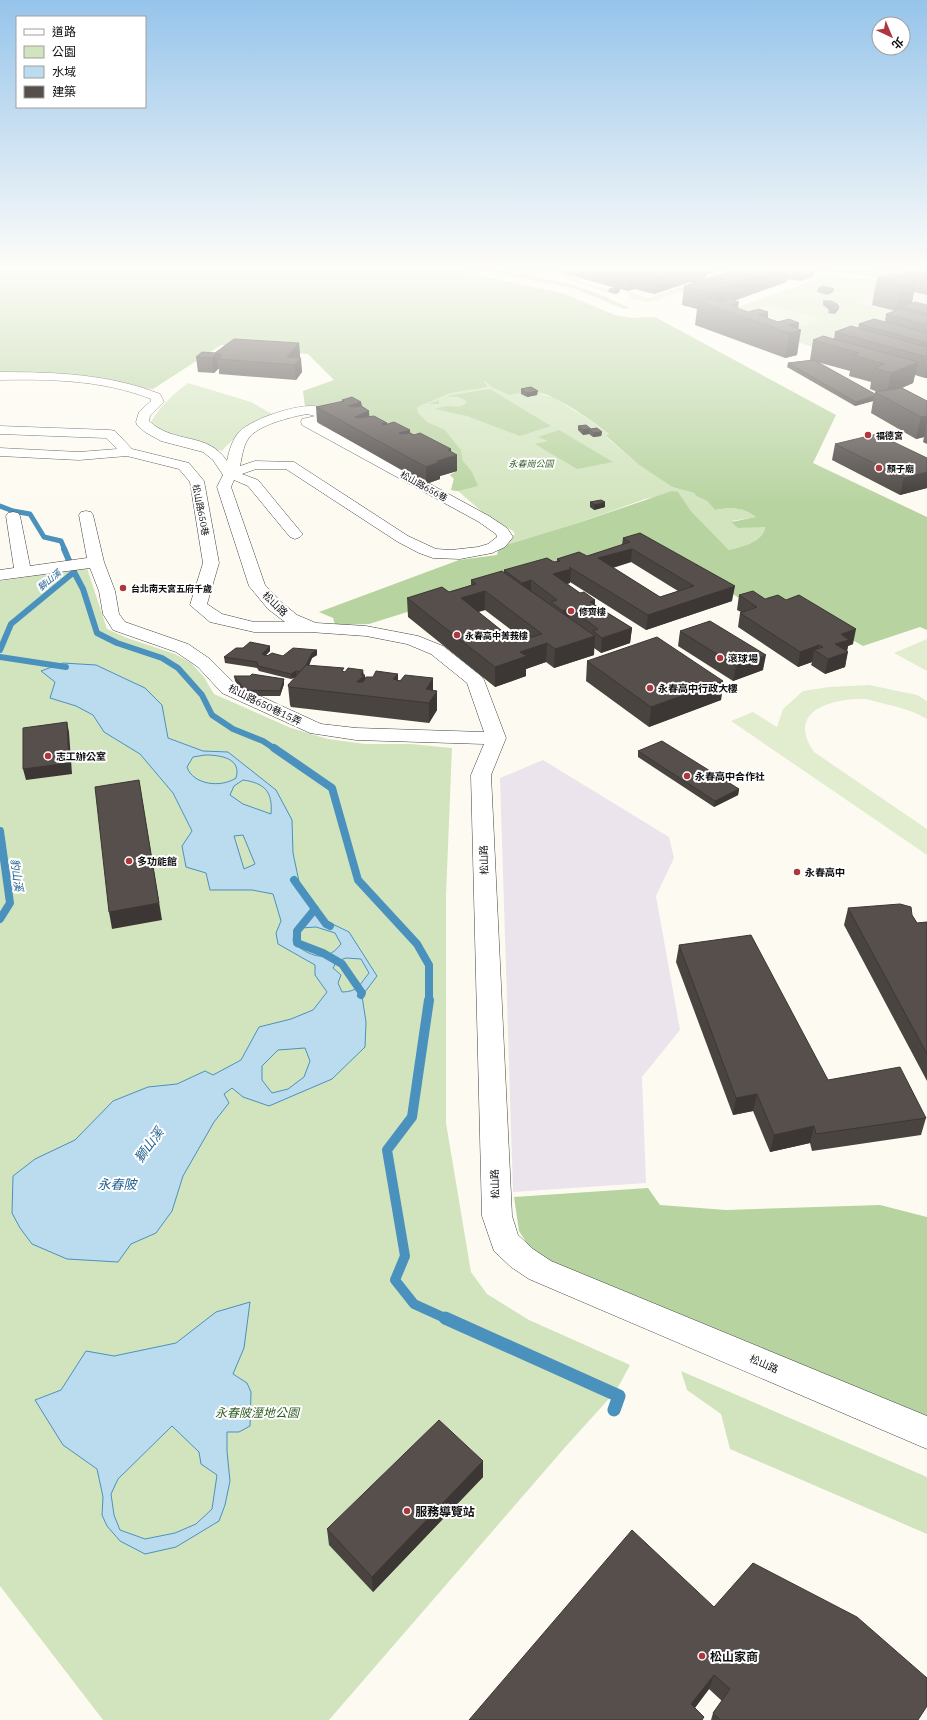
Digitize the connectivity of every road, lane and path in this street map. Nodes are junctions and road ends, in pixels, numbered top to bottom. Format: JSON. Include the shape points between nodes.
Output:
{"nodes":[{"id":1,"x":0,"y":376,"type":"edge"},
{"id":2,"x":0,"y":430,"type":"edge"},
{"id":3,"x":0,"y":452,"type":"edge"},
{"id":4,"x":127,"y":452,"type":"junction"},
{"id":5,"x":232,"y":469,"type":"junction"},
{"id":6,"x":86,"y":515,"type":"dead end"},
{"id":7,"x":13,"y":516,"type":"dead end"},
{"id":8,"x":295,"y":534,"type":"dead end"},
{"id":9,"x":96,"y":562,"type":"junction"},
{"id":10,"x":23,"y":571,"type":"junction"},
{"id":11,"x":0,"y":575,"type":"edge"},
{"id":12,"x":313,"y":628,"type":"junction"},
{"id":13,"x":496,"y":738,"type":"junction"},
{"id":14,"x":927,"y":1433,"type":"edge"}],
"edges":[{"from":1,"to":5,"type":"street","via":[[30,375],[103,382],[144,391],[156,397],[158,402],[144,415],[142,422],[151,431],[165,438],[208,449]]},
{"from":2,"to":4,"type":"street","via":[[110,434]]},
{"from":3,"to":4,"type":"street","via":[[79,456]]},
{"from":4,"to":12,"type":"street","name":"松山路650巷","via":[[184,466],[197,481],[211,563],[198,605],[216,618],[254,627]]},
{"from":5,"to":5,"type":"street","name":"松山路656巷","via":[[255,465],[289,465],[404,539],[423,550],[438,554],[480,551],[499,544],[505,537],[502,531],[484,519],[307,422],[324,417],[316,411],[285,414],[246,434],[238,447]]},
{"from":5,"to":8,"type":"street","via":[[253,483]]},
{"from":5,"to":12,"type":"street","name":"松山路","via":[[224,487],[257,586],[291,619]]},
{"from":6,"to":9,"type":"street","name":"松山路650巷15弄"},
{"from":7,"to":10,"type":"street"},
{"from":9,"to":10,"type":"street"},
{"from":9,"to":13,"type":"street","name":"松山路650巷15弄","via":[[98,593],[119,626],[182,648],[204,663],[228,690],[317,730],[356,734]]},
{"from":10,"to":11,"type":"street"},
{"from":12,"to":13,"type":"street","name":"松山路","via":[[366,631],[412,640],[437,650],[475,680]]},
{"from":13,"to":14,"type":"street","name":"松山路","via":[[481,776],[497,1216],[505,1242],[540,1270]]}]}
